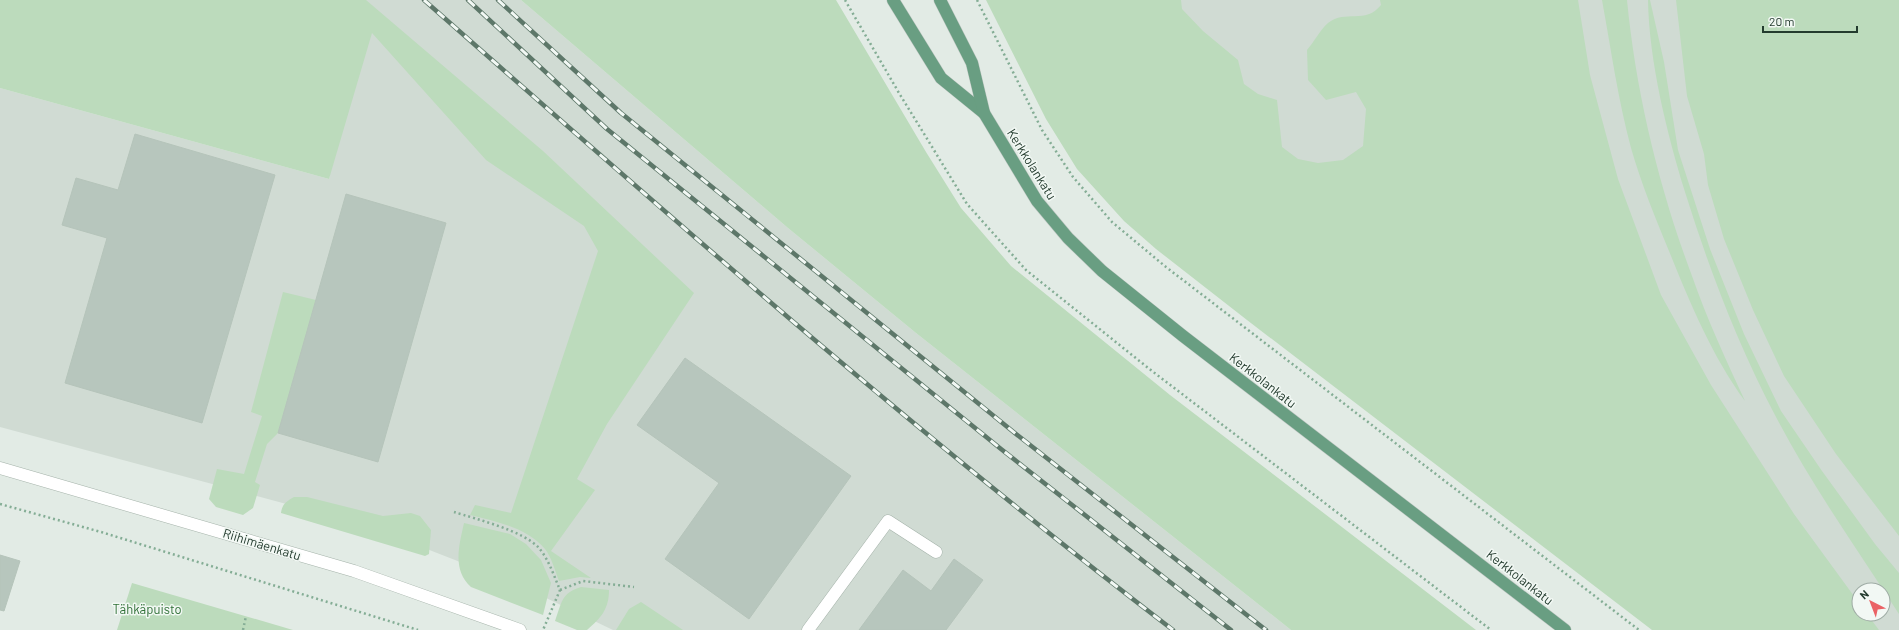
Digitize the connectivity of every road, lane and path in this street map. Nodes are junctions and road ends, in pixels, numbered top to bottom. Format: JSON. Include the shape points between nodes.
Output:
{"nodes":[{"id":1,"x":845,"y":0,"type":"edge"},
{"id":2,"x":893,"y":0,"type":"edge"},
{"id":3,"x":940,"y":0,"type":"edge"},
{"id":4,"x":977,"y":0,"type":"edge"},
{"id":5,"x":984,"y":113,"type":"junction"},
{"id":6,"x":0,"y":468,"type":"edge"},
{"id":7,"x":0,"y":504,"type":"edge"},
{"id":8,"x":454,"y":512,"type":"dead end"},
{"id":9,"x":936,"y":552,"type":"dead end"},
{"id":10,"x":634,"y":587,"type":"dead end"},
{"id":11,"x":560,"y":590,"type":"junction"},
{"id":12,"x":246,"y":616,"type":"dead end"},
{"id":13,"x":498,"y":626,"type":"edge"},
{"id":14,"x":243,"y":630,"type":"edge"},
{"id":15,"x":418,"y":630,"type":"edge"},
{"id":16,"x":520,"y":630,"type":"edge"},
{"id":17,"x":544,"y":630,"type":"edge"},
{"id":18,"x":808,"y":630,"type":"edge"},
{"id":19,"x":1491,"y":630,"type":"edge"},
{"id":20,"x":1565,"y":630,"type":"edge"},
{"id":21,"x":1639,"y":630,"type":"edge"}],
"edges":[{"from":1,"to":19,"type":"path","via":[[967,204],[1026,270],[1152,371]]},
{"from":2,"to":5,"type":"main road","name":"Kerkkolankatu","via":[[941,78]]},
{"from":3,"to":5,"type":"main road","name":"Kerkkolankatu","via":[[972,63]]},
{"from":4,"to":21,"type":"path","via":[[1042,130],[1073,177],[1112,222],[1172,271]]},
{"from":5,"to":20,"type":"main road","name":"Kerkkolankatu","via":[[1037,201],[1068,238],[1102,271]]},
{"from":6,"to":13,"type":"street","name":"Riihimäenkatu","via":[[354,571]]},
{"from":7,"to":15,"type":"path","via":[[101,532]]},
{"from":8,"to":11,"type":"path","via":[[513,532],[538,548]]},
{"from":9,"to":18,"type":"street","via":[[888,521]]},
{"from":10,"to":11,"type":"path","via":[[583,581]]},
{"from":11,"to":17,"type":"path"},
{"from":12,"to":14,"type":"path"},
{"from":13,"to":16,"type":"street","name":"Riihimäenkatu"}]}
